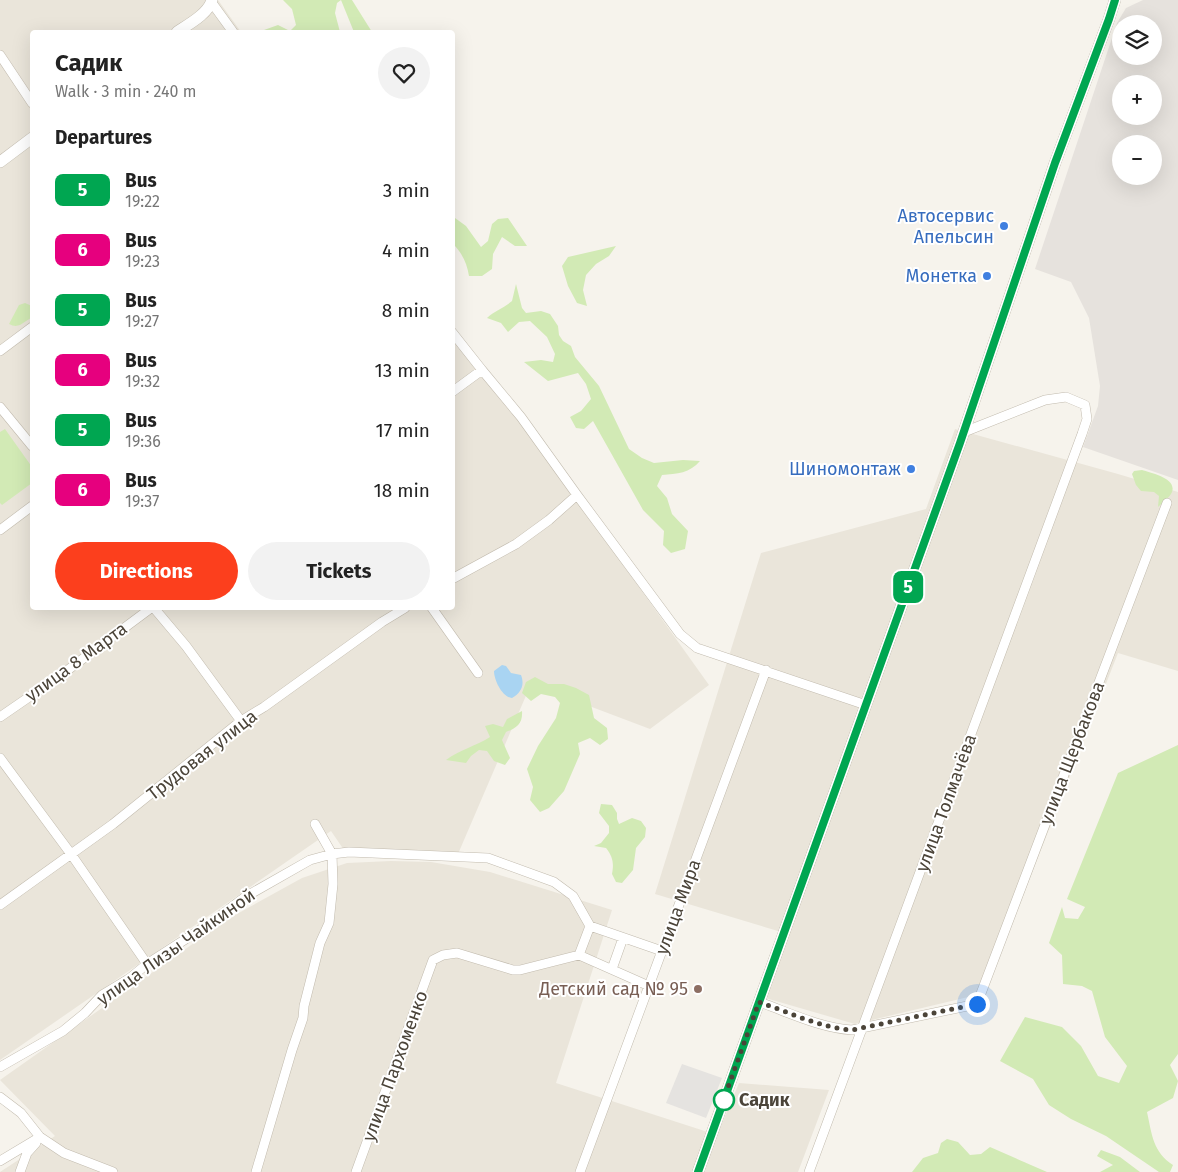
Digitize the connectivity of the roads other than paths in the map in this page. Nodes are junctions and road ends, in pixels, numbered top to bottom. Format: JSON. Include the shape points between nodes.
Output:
{"nodes":[{"id":1,"x":1115,"y":0,"type":"edge"},
{"id":2,"x":212,"y":2,"type":"edge"},
{"id":3,"x":180,"y":30,"type":"edge"},
{"id":4,"x":232,"y":30,"type":"edge"},
{"id":5,"x":0,"y":55,"type":"edge"},
{"id":6,"x":30,"y":100,"type":"edge"},
{"id":7,"x":30,"y":140,"type":"edge"},
{"id":8,"x":0,"y":162,"type":"edge"},
{"id":9,"x":30,"y":328,"type":"edge"},
{"id":10,"x":455,"y":336,"type":"edge"},
{"id":11,"x":0,"y":351,"type":"edge"},
{"id":12,"x":482,"y":370,"type":"junction"},
{"id":13,"x":455,"y":390,"type":"edge"},
{"id":14,"x":0,"y":407,"type":"edge"},
{"id":15,"x":964,"y":432,"type":"junction"},
{"id":16,"x":30,"y":444,"type":"edge"},
{"id":17,"x":576,"y":495,"type":"junction"},
{"id":18,"x":1166,"y":503,"type":"dead end"},
{"id":19,"x":30,"y":508,"type":"edge"},
{"id":20,"x":0,"y":530,"type":"edge"},
{"id":21,"x":455,"y":578,"type":"edge"},
{"id":22,"x":149,"y":610,"type":"edge"},
{"id":23,"x":154,"y":610,"type":"edge"},
{"id":24,"x":397,"y":610,"type":"edge"},
{"id":25,"x":433,"y":610,"type":"edge"},
{"id":26,"x":766,"y":670,"type":"junction"},
{"id":27,"x":478,"y":673,"type":"dead end"},
{"id":28,"x":866,"y":705,"type":"junction"},
{"id":29,"x":0,"y":717,"type":"edge"},
{"id":30,"x":241,"y":721,"type":"junction"},
{"id":31,"x":0,"y":758,"type":"edge"},
{"id":32,"x":315,"y":824,"type":"dead end"},
{"id":33,"x":71,"y":854,"type":"junction"},
{"id":34,"x":332,"y":854,"type":"junction"},
{"id":35,"x":0,"y":905,"type":"edge"},
{"id":36,"x":590,"y":926,"type":"junction"},
{"id":37,"x":623,"y":938,"type":"junction"},
{"id":38,"x":662,"y":951,"type":"junction"},
{"id":39,"x":579,"y":955,"type":"junction"},
{"id":40,"x":148,"y":964,"type":"junction"},
{"id":41,"x":612,"y":969,"type":"junction"},
{"id":42,"x":649,"y":986,"type":"junction"},
{"id":43,"x":759,"y":1002,"type":"junction"},
{"id":44,"x":863,"y":1028,"type":"junction"},
{"id":45,"x":0,"y":1067,"type":"edge"},
{"id":46,"x":0,"y":1097,"type":"edge"},
{"id":47,"x":40,"y":1137,"type":"junction"},
{"id":48,"x":0,"y":1161,"type":"edge"},
{"id":49,"x":20,"y":1172,"type":"edge"},
{"id":50,"x":113,"y":1172,"type":"edge"},
{"id":51,"x":256,"y":1172,"type":"edge"},
{"id":52,"x":356,"y":1172,"type":"edge"},
{"id":53,"x":580,"y":1172,"type":"edge"},
{"id":54,"x":698,"y":1172,"type":"edge"},
{"id":55,"x":809,"y":1172,"type":"edge"}],
"edges":[{"from":1,"to":15,"type":"street","via":[[1055,163]]},
{"from":2,"to":3,"type":"street","via":[[199,17]]},
{"from":2,"to":4,"type":"street"},
{"from":5,"to":6,"type":"street"},
{"from":7,"to":8,"type":"street"},
{"from":9,"to":11,"type":"street"},
{"from":10,"to":12,"type":"street"},
{"from":12,"to":13,"type":"street"},
{"from":12,"to":17,"type":"street","via":[[521,417]]},
{"from":14,"to":16,"type":"street"},
{"from":15,"to":28,"type":"street"},
{"from":15,"to":44,"type":"street","name":"улица Толмачёва","via":[[1045,400],[1066,397],[1085,405],[1087,419],[1082,434]]},
{"from":17,"to":21,"type":"street","via":[[516,544]]},
{"from":17,"to":26,"type":"street","via":[[687,641],[697,648]]},
{"from":18,"to":44,"type":"street","name":"улица Щербакова","via":[[977,1004]]},
{"from":19,"to":20,"type":"street"},
{"from":22,"to":29,"type":"street","name":"улица 8 Марта"},
{"from":23,"to":30,"type":"street","via":[[186,646]]},
{"from":24,"to":30,"type":"street","name":"Трудовая улица"},
{"from":25,"to":27,"type":"street"},
{"from":26,"to":28,"type":"street"},
{"from":26,"to":38,"type":"street","name":"улица Мира"},
{"from":28,"to":43,"type":"street"},
{"from":30,"to":33,"type":"street","name":"Трудовая улица"},
{"from":31,"to":33,"type":"street"},
{"from":32,"to":34,"type":"street"},
{"from":33,"to":35,"type":"street","name":"Трудовая улица"},
{"from":33,"to":40,"type":"street"},
{"from":34,"to":36,"type":"street","name":"улица Лизы Чайкиной","via":[[368,852],[488,858],[554,882],[573,896]]},
{"from":34,"to":40,"type":"street","name":"улица Лизы Чайкиной","via":[[310,860],[245,897]]},
{"from":34,"to":51,"type":"street","via":[[333,884],[328,923]]},
{"from":36,"to":37,"type":"street"},
{"from":36,"to":39,"type":"street"},
{"from":37,"to":38,"type":"street"},
{"from":37,"to":41,"type":"street"},
{"from":38,"to":42,"type":"street","name":"улица Мира"},
{"from":39,"to":41,"type":"street"},
{"from":39,"to":52,"type":"street","name":"улица Пархоменко","via":[[520,970],[457,953],[433,960]]},
{"from":40,"to":45,"type":"street","name":"улица Лизы Чайкиной","via":[[102,995],[63,1031]]},
{"from":41,"to":42,"type":"street"},
{"from":42,"to":53,"type":"street","name":"улица Мира"},
{"from":43,"to":44,"type":"street","via":[[841,1029]]},
{"from":43,"to":54,"type":"street"},
{"from":44,"to":55,"type":"street","name":"улица Толмачёва"},
{"from":46,"to":47,"type":"street","via":[[21,1113]]},
{"from":47,"to":48,"type":"street"},
{"from":47,"to":49,"type":"street","via":[[27,1153]]},
{"from":47,"to":50,"type":"street","via":[[64,1153]]}]}
